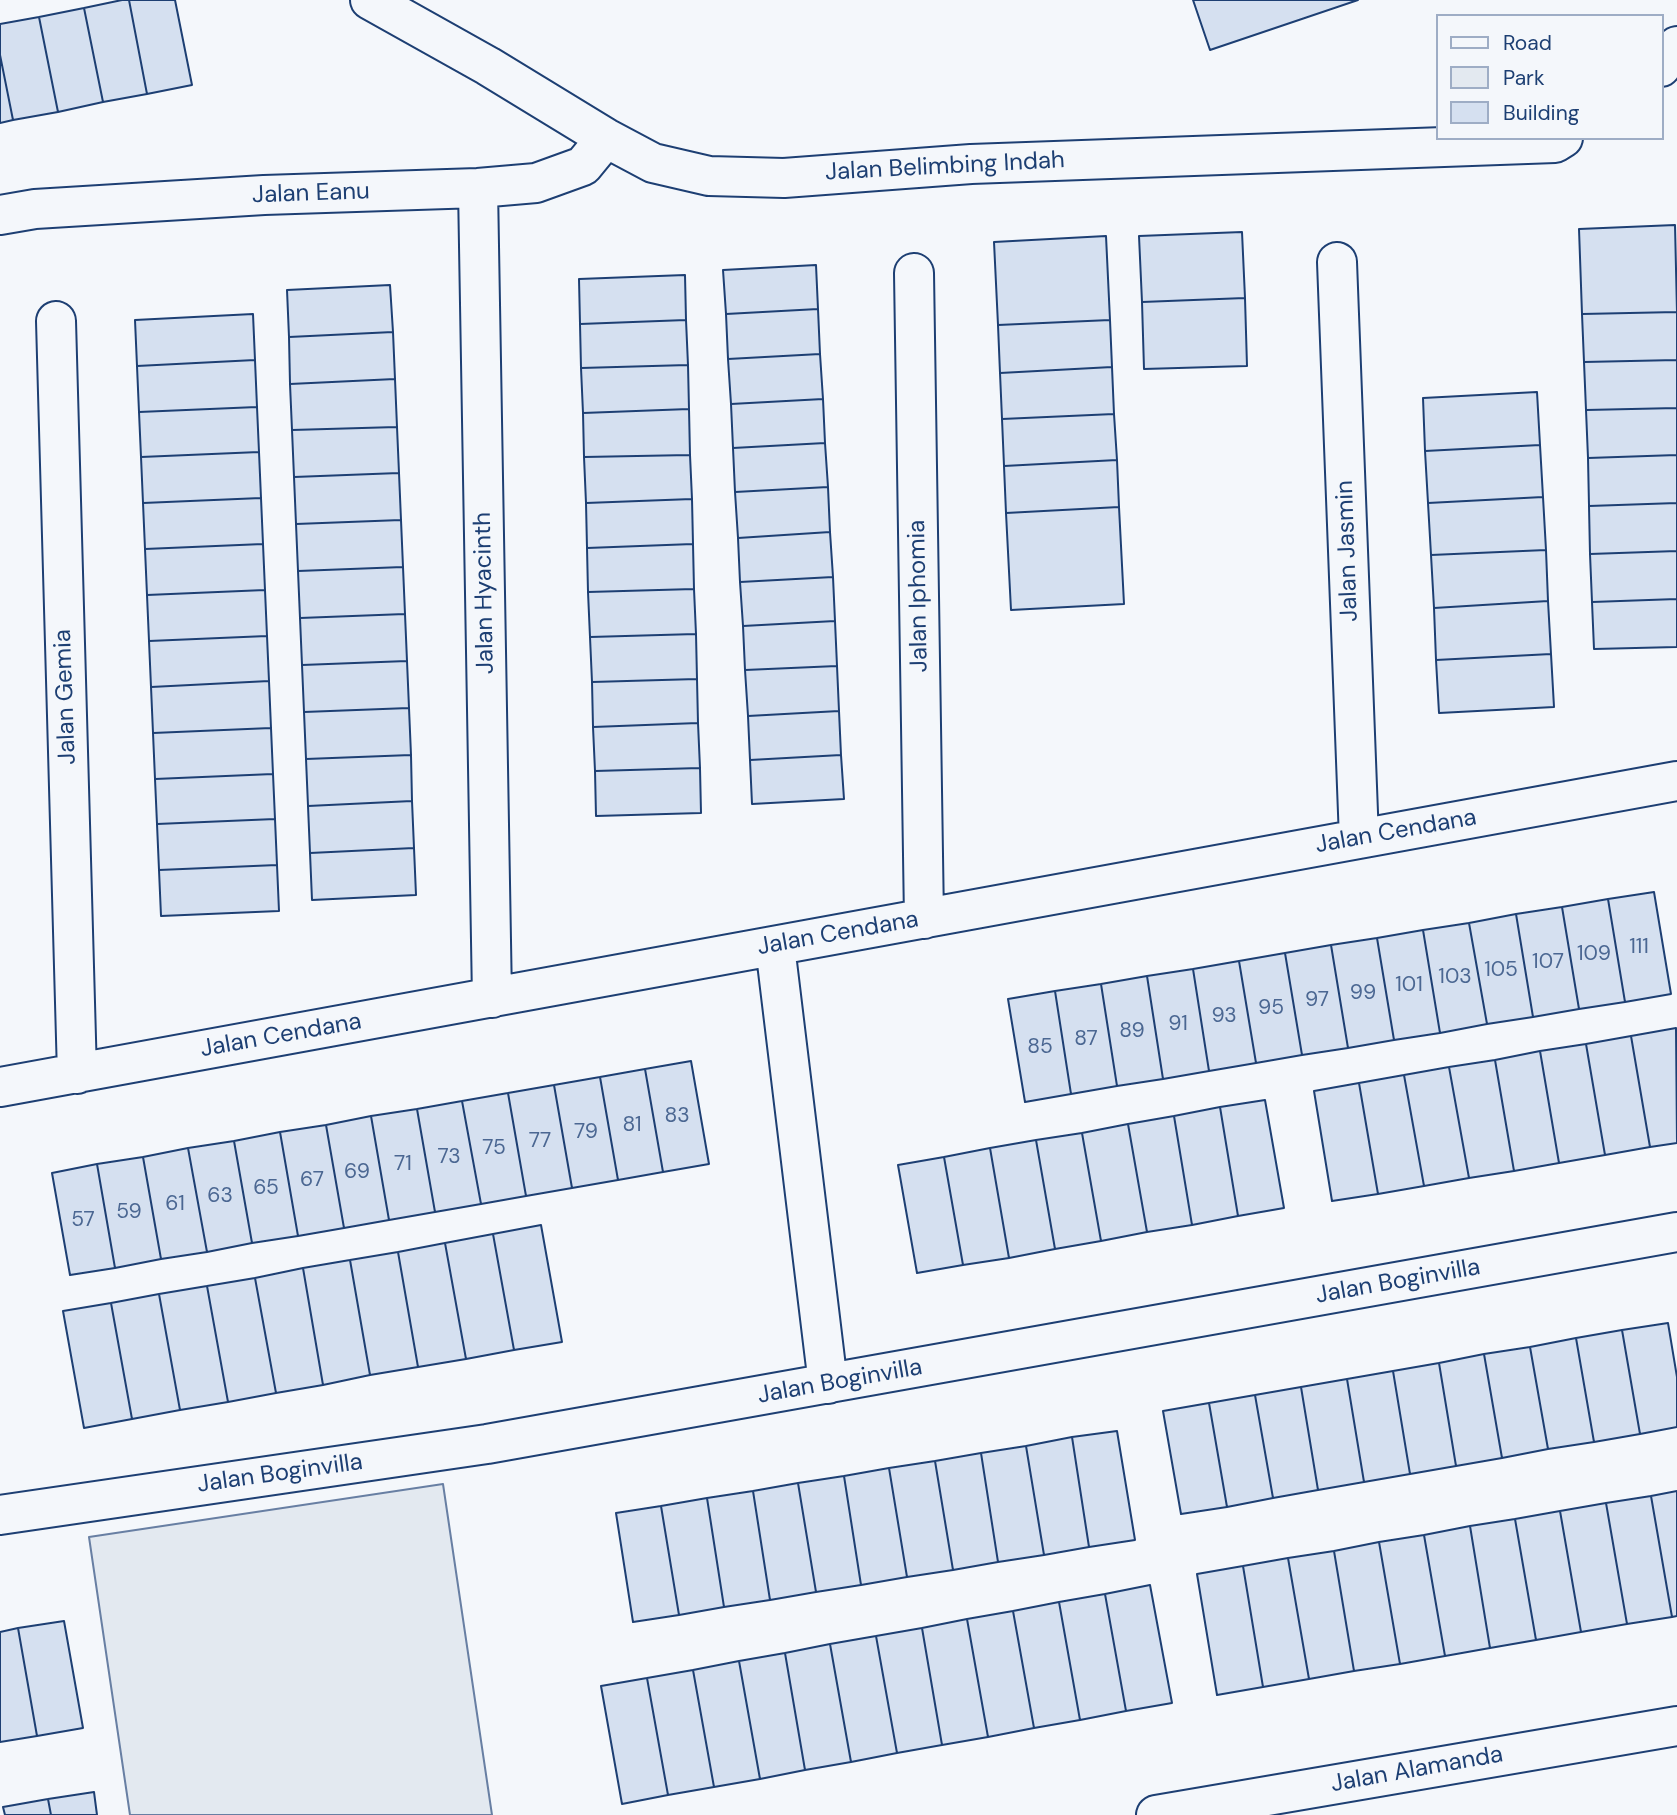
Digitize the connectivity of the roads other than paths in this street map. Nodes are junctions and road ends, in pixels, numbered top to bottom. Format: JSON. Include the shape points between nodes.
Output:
{"nodes":[{"id":1,"x":370,"y":0,"type":"edge"},
{"id":2,"x":1677,"y":46,"type":"edge"},
{"id":3,"x":1663,"y":64,"type":"edge"},
{"id":4,"x":606,"y":138,"type":"junction"},
{"id":5,"x":1559,"y":140,"type":"edge"},
{"id":6,"x":478,"y":188,"type":"junction"},
{"id":7,"x":0,"y":215,"type":"edge"},
{"id":8,"x":1337,"y":262,"type":"dead end"},
{"id":9,"x":914,"y":273,"type":"dead end"},
{"id":10,"x":56,"y":321,"type":"dead end"},
{"id":11,"x":1677,"y":781,"type":"edge"},
{"id":12,"x":1359,"y":839,"type":"junction"},
{"id":13,"x":924,"y":919,"type":"junction"},
{"id":14,"x":775,"y":946,"type":"junction"},
{"id":15,"x":492,"y":998,"type":"junction"},
{"id":16,"x":77,"y":1073,"type":"junction"},
{"id":17,"x":0,"y":1087,"type":"edge"},
{"id":18,"x":1677,"y":1232,"type":"edge"},
{"id":19,"x":828,"y":1384,"type":"junction"},
{"id":20,"x":0,"y":1515,"type":"edge"},
{"id":21,"x":1677,"y":1726,"type":"edge"},
{"id":22,"x":1156,"y":1815,"type":"edge"}],
"edges":[{"from":1,"to":4,"type":"street","name":"Jalan Belimbing Indah"},
{"from":2,"to":3,"type":"street"},
{"from":4,"to":5,"type":"street","name":"Jalan Belimbing Indah","via":[[653,163],[709,176],[784,178],[971,164]]},
{"from":4,"to":6,"type":"street","name":"Jalan Eanu","via":[[583,166],[536,183]]},
{"from":6,"to":7,"type":"street","name":"Jalan Eanu","via":[[264,195]]},
{"from":6,"to":15,"type":"street","name":"Jalan Hyacinth"},
{"from":8,"to":12,"type":"street","name":"Jalan Jasmin"},
{"from":9,"to":13,"type":"street","name":"Jalan Iphomia"},
{"from":10,"to":16,"type":"street","name":"Jalan Gemia"},
{"from":11,"to":12,"type":"street","name":"Jalan Cendana"},
{"from":12,"to":13,"type":"street","name":"Jalan Cendana"},
{"from":13,"to":14,"type":"street","name":"Jalan Cendana"},
{"from":14,"to":15,"type":"street","name":"Jalan Cendana"},
{"from":14,"to":19,"type":"street"},
{"from":15,"to":16,"type":"street","name":"Jalan Cendana"},
{"from":16,"to":17,"type":"street","name":"Jalan Cendana"},
{"from":18,"to":19,"type":"street","name":"Jalan Boginvilla"},
{"from":19,"to":20,"type":"street","name":"Jalan Boginvilla","via":[[487,1444]]},
{"from":21,"to":22,"type":"street","name":"Jalan Alamanda"}]}
